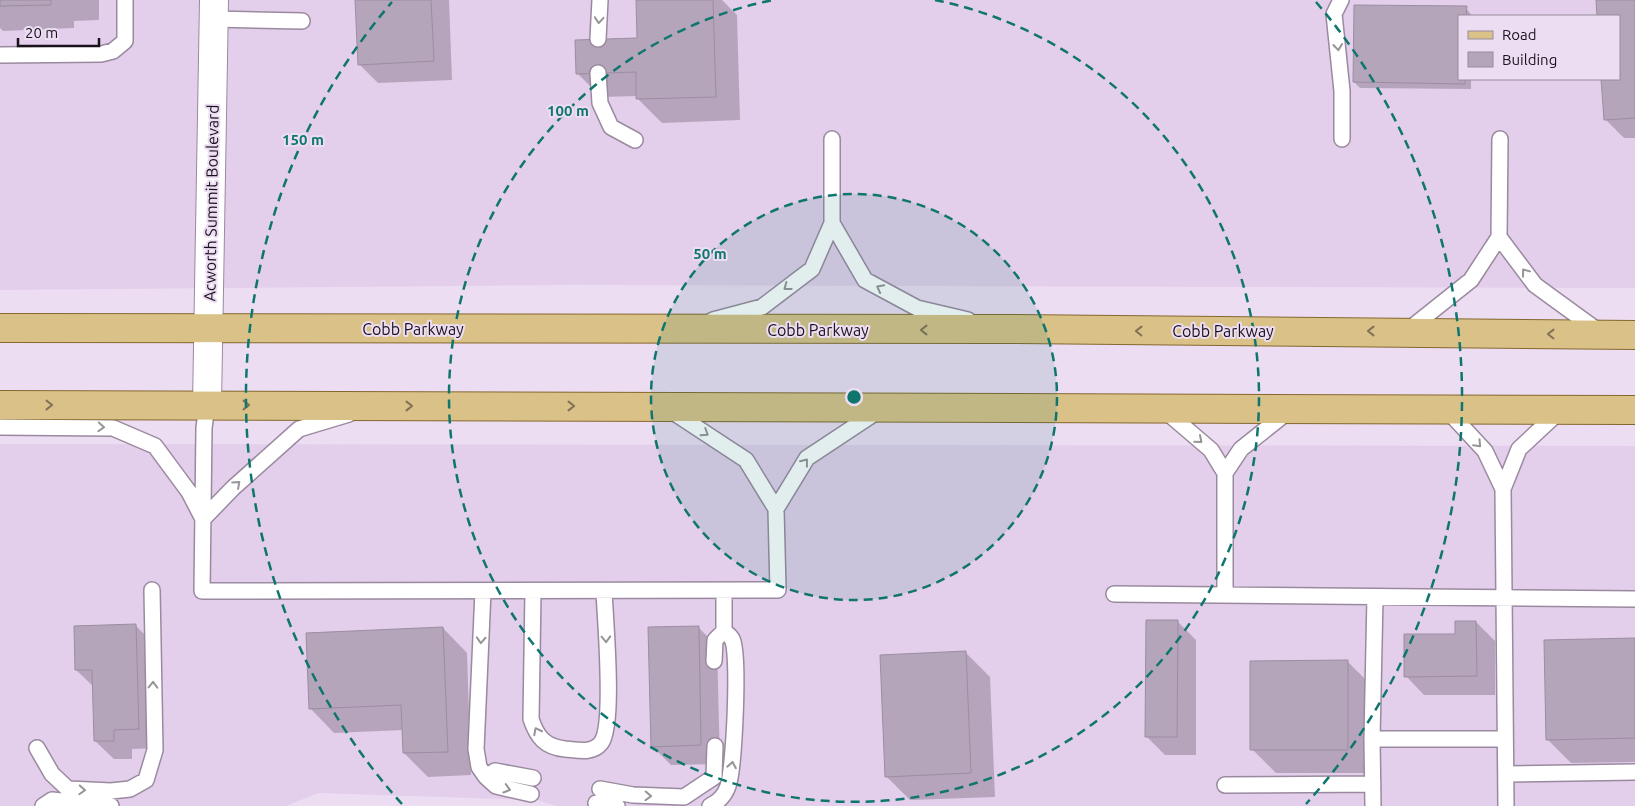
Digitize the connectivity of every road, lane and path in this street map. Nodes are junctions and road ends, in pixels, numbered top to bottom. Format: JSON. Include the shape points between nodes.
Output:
{"nodes":[{"id":1,"x":125,"y":0,"type":"edge"},
{"id":2,"x":600,"y":0,"type":"edge"},
{"id":3,"x":1341,"y":0,"type":"edge"},
{"id":4,"x":214,"y":9,"type":"edge"},
{"id":5,"x":302,"y":21,"type":"dead end"},
{"id":6,"x":598,"y":39,"type":"dead end"},
{"id":7,"x":0,"y":54,"type":"edge"},
{"id":8,"x":598,"y":73,"type":"dead end"},
{"id":9,"x":832,"y":139,"type":"dead end"},
{"id":10,"x":1342,"y":139,"type":"dead end"},
{"id":11,"x":1500,"y":139,"type":"dead end"},
{"id":12,"x":635,"y":140,"type":"dead end"},
{"id":13,"x":832,"y":223,"type":"junction"},
{"id":14,"x":1499,"y":237,"type":"junction"},
{"id":15,"x":0,"y":328,"type":"edge"},
{"id":16,"x":209,"y":328,"type":"junction"},
{"id":17,"x":1008,"y":329,"type":"junction"},
{"id":18,"x":680,"y":330,"type":"junction"},
{"id":19,"x":1407,"y":331,"type":"junction"},
{"id":20,"x":1604,"y":335,"type":"junction"},
{"id":21,"x":1635,"y":335,"type":"edge"},
{"id":22,"x":0,"y":405,"type":"edge"},
{"id":23,"x":207,"y":405,"type":"junction"},
{"id":24,"x":375,"y":406,"type":"junction"},
{"id":25,"x":665,"y":406,"type":"junction"},
{"id":26,"x":883,"y":407,"type":"junction"},
{"id":27,"x":1162,"y":408,"type":"junction"},
{"id":28,"x":1292,"y":408,"type":"junction"},
{"id":29,"x":1445,"y":408,"type":"junction"},
{"id":30,"x":1562,"y":409,"type":"junction"},
{"id":31,"x":1635,"y":410,"type":"edge"},
{"id":32,"x":0,"y":427,"type":"edge"},
{"id":33,"x":1224,"y":473,"type":"junction"},
{"id":34,"x":1503,"y":489,"type":"junction"},
{"id":35,"x":776,"y":510,"type":"junction"},
{"id":36,"x":203,"y":519,"type":"junction"},
{"id":37,"x":152,"y":590,"type":"dead end"},
{"id":38,"x":484,"y":591,"type":"junction"},
{"id":39,"x":533,"y":591,"type":"junction"},
{"id":40,"x":604,"y":591,"type":"junction"},
{"id":41,"x":724,"y":592,"type":"junction"},
{"id":42,"x":1114,"y":594,"type":"dead end"},
{"id":43,"x":1225,"y":595,"type":"junction"},
{"id":44,"x":1376,"y":596,"type":"junction"},
{"id":45,"x":1504,"y":598,"type":"junction"},
{"id":46,"x":1635,"y":599,"type":"edge"},
{"id":47,"x":724,"y":631,"type":"junction"},
{"id":48,"x":714,"y":661,"type":"dead end"},
{"id":49,"x":1505,"y":738,"type":"junction"},
{"id":50,"x":1372,"y":739,"type":"junction"},
{"id":51,"x":715,"y":746,"type":"dead end"},
{"id":52,"x":37,"y":748,"type":"dead end"},
{"id":53,"x":1635,"y":772,"type":"edge"},
{"id":54,"x":1506,"y":774,"type":"junction"},
{"id":55,"x":486,"y":777,"type":"junction"},
{"id":56,"x":533,"y":778,"type":"dead end"},
{"id":57,"x":1373,"y":784,"type":"junction"},
{"id":58,"x":1225,"y":785,"type":"dead end"},
{"id":59,"x":531,"y":794,"type":"dead end"},
{"id":60,"x":43,"y":806,"type":"edge"},
{"id":61,"x":112,"y":806,"type":"edge"},
{"id":62,"x":617,"y":806,"type":"edge"},
{"id":63,"x":710,"y":806,"type":"edge"},
{"id":64,"x":1373,"y":806,"type":"edge"},
{"id":65,"x":1506,"y":806,"type":"edge"}],
"edges":[{"from":1,"to":7,"type":"lane","via":[[124,41],[113,51],[101,54]]},
{"from":2,"to":6,"type":"lane","one_way":true},
{"from":3,"to":10,"type":"lane","one_way":true,"via":[[1334,14],[1342,91]]},
{"from":4,"to":5,"type":"lane"},
{"from":4,"to":16,"type":"street","name":"Acworth Summit Boulevard"},
{"from":8,"to":12,"type":"lane","via":[[600,103],[611,127]]},
{"from":9,"to":13,"type":"lane"},
{"from":11,"to":14,"type":"lane"},
{"from":17,"to":13,"type":"lane","one_way":true,"via":[[917,308],[865,280]]},
{"from":13,"to":18,"type":"lane","one_way":true,"via":[[812,269],[762,306]]},
{"from":14,"to":19,"type":"lane","via":[[1471,280]]},
{"from":20,"to":14,"type":"lane","one_way":true,"via":[[1535,285]]},
{"from":15,"to":16,"type":"main road","name":"Cobb Parkway"},
{"from":16,"to":18,"type":"main road","name":"Cobb Parkway"},
{"from":16,"to":23,"type":"street","name":"Acworth Summit Boulevard"},
{"from":17,"to":18,"type":"main road","name":"Cobb Parkway","one_way":true},
{"from":19,"to":17,"type":"main road","name":"Cobb Parkway","one_way":true},
{"from":20,"to":19,"type":"main road","name":"Cobb Parkway","one_way":true},
{"from":20,"to":21,"type":"main road","name":"Cobb Parkway"},
{"from":22,"to":23,"type":"main road","one_way":true},
{"from":23,"to":24,"type":"main road","one_way":true},
{"from":23,"to":36,"type":"lane"},
{"from":24,"to":25,"type":"main road","one_way":true},
{"from":36,"to":24,"type":"lane","one_way":true,"via":[[299,430]]},
{"from":25,"to":26,"type":"main road"},
{"from":25,"to":35,"type":"lane","one_way":true,"via":[[746,460]]},
{"from":26,"to":27,"type":"main road"},
{"from":35,"to":26,"type":"lane","one_way":true,"via":[[807,458]]},
{"from":27,"to":28,"type":"main road"},
{"from":27,"to":33,"type":"lane","one_way":true,"via":[[1211,450]]},
{"from":28,"to":29,"type":"main road"},
{"from":28,"to":33,"type":"lane","via":[[1241,450]]},
{"from":29,"to":30,"type":"main road"},
{"from":29,"to":34,"type":"lane","one_way":true,"via":[[1485,451]]},
{"from":30,"to":31,"type":"main road"},
{"from":30,"to":34,"type":"lane","via":[[1519,449]]},
{"from":32,"to":36,"type":"lane","one_way":true,"via":[[113,428],[155,446],[189,492]]},
{"from":33,"to":43,"type":"lane"},
{"from":34,"to":45,"type":"lane"},
{"from":35,"to":41,"type":"lane","via":[[778,590]]},
{"from":36,"to":38,"type":"lane","via":[[202,591]]},
{"from":52,"to":37,"type":"lane","one_way":true,"via":[[52,774],[68,789],[130,789],[146,780],[155,750]]},
{"from":38,"to":39,"type":"lane"},
{"from":38,"to":55,"type":"lane","one_way":true,"via":[[476,749],[479,768]]},
{"from":39,"to":40,"type":"lane"},
{"from":40,"to":39,"type":"lane","one_way":true,"via":[[608,692],[606,734],[600,744],[588,751],[559,749],[544,743],[535,731],[531,719]]},
{"from":40,"to":41,"type":"lane"},
{"from":41,"to":47,"type":"lane"},
{"from":42,"to":43,"type":"lane"},
{"from":43,"to":44,"type":"lane"},
{"from":44,"to":45,"type":"lane"},
{"from":44,"to":50,"type":"lane"},
{"from":45,"to":46,"type":"lane"},
{"from":45,"to":49,"type":"lane"},
{"from":47,"to":48,"type":"lane","via":[[715,640]]},
{"from":63,"to":47,"type":"lane","one_way":true,"via":[[723,796],[728,786],[734,756],[735,658],[733,640]]},
{"from":49,"to":50,"type":"lane"},
{"from":49,"to":54,"type":"lane"},
{"from":50,"to":57,"type":"lane"},
{"from":62,"to":51,"type":"lane","one_way":true,"via":[[598,796],[684,797],[714,776]]},
{"from":53,"to":54,"type":"lane"},
{"from":54,"to":65,"type":"lane"},
{"from":55,"to":56,"type":"lane","via":[[496,771]]},
{"from":55,"to":59,"type":"lane","one_way":true,"via":[[496,786]]},
{"from":57,"to":58,"type":"lane"},
{"from":57,"to":64,"type":"lane"},
{"from":60,"to":61,"type":"lane","via":[[52,800]]}]}
